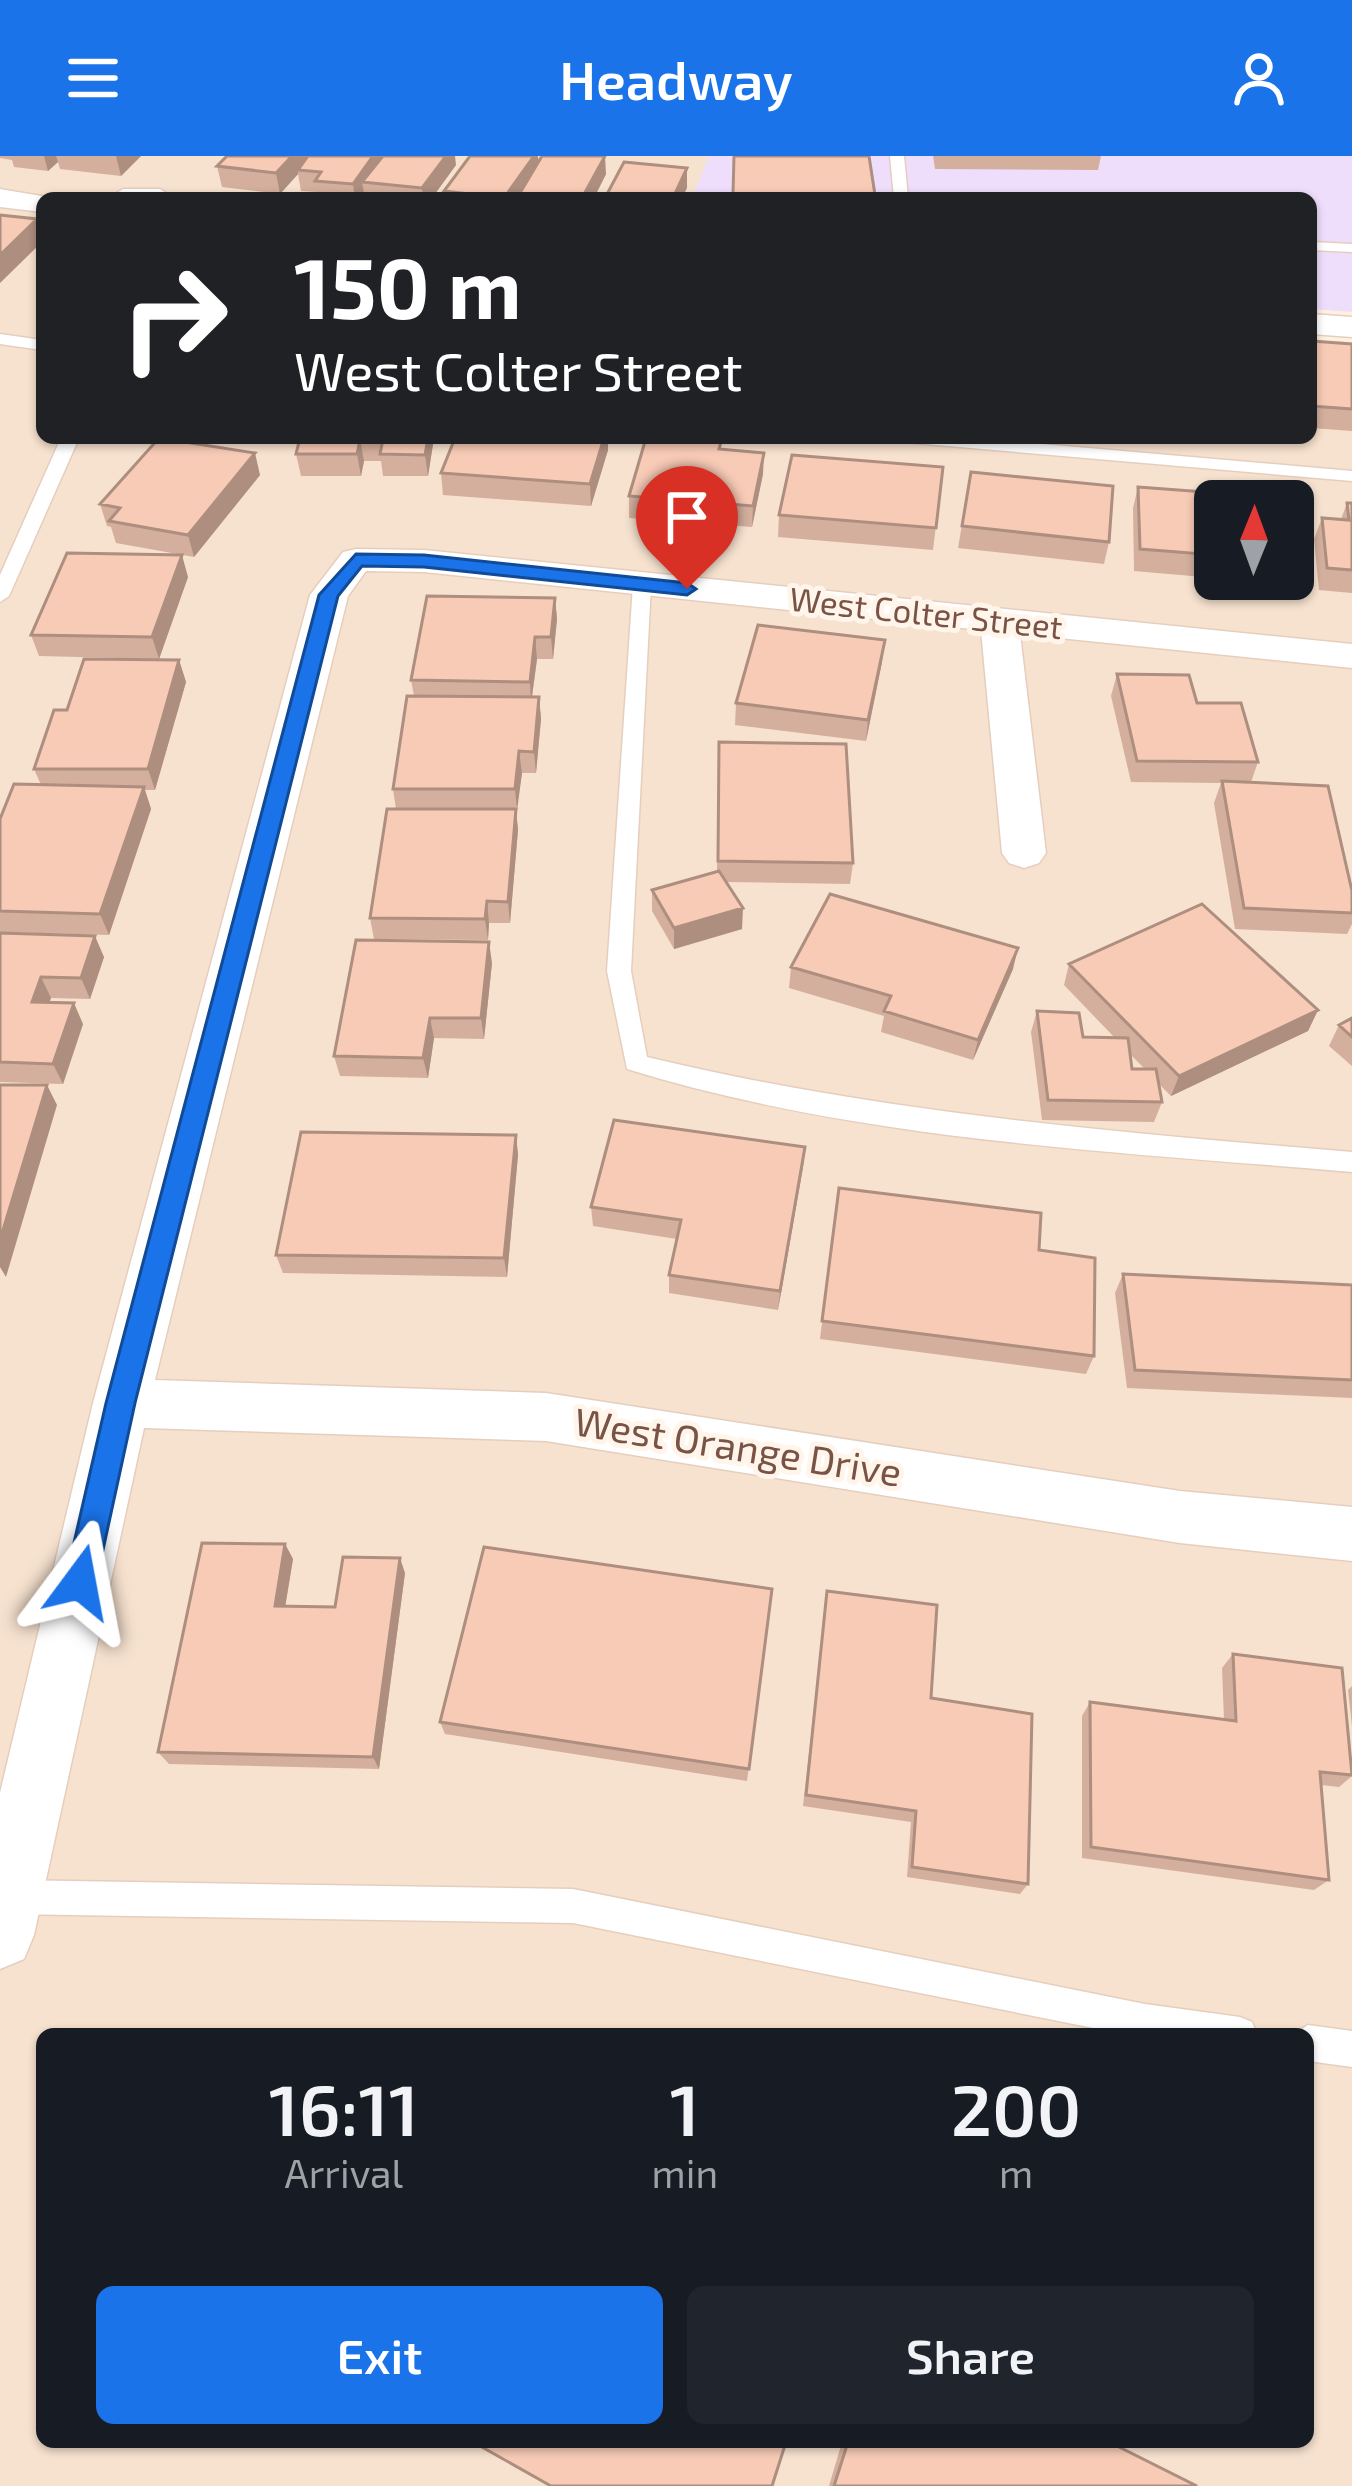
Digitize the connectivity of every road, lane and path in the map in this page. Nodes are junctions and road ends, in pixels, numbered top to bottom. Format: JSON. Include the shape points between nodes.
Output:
{"nodes":[{"id":1,"x":897,"y":156,"type":"edge"},
{"id":2,"x":901,"y":192,"type":"edge"},
{"id":3,"x":0,"y":198,"type":"edge"},
{"id":4,"x":36,"y":202,"type":"edge"},
{"id":5,"x":1317,"y":246,"type":"edge"},
{"id":6,"x":1352,"y":248,"type":"edge"},
{"id":7,"x":1317,"y":324,"type":"edge"},
{"id":8,"x":1352,"y":327,"type":"edge"},
{"id":9,"x":0,"y":339,"type":"edge"},
{"id":10,"x":36,"y":344,"type":"edge"},
{"id":11,"x":67,"y":444,"type":"edge"},
{"id":12,"x":982,"y":444,"type":"edge"},
{"id":13,"x":1352,"y":476,"type":"edge"},
{"id":14,"x":642,"y":585,"type":"junction"},
{"id":15,"x":0,"y":596,"type":"edge"},
{"id":16,"x":999,"y":620,"type":"junction"},
{"id":17,"x":1352,"y":656,"type":"edge"},
{"id":18,"x":1024,"y":853,"type":"dead end"},
{"id":19,"x":1352,"y":1162,"type":"edge"},
{"id":20,"x":121,"y":1403,"type":"junction"},
{"id":21,"x":1352,"y":1534,"type":"edge"},
{"id":22,"x":5,"y":1916,"type":"edge"},
{"id":23,"x":1196,"y":2028,"type":"edge"},
{"id":24,"x":1314,"y":2044,"type":"edge"},
{"id":25,"x":1352,"y":2049,"type":"edge"}],
"edges":[{"from":1,"to":2,"type":"lane"},
{"from":3,"to":4,"type":"street"},
{"from":5,"to":6,"type":"lane"},
{"from":7,"to":8,"type":"street"},
{"from":9,"to":10,"type":"lane"},
{"from":11,"to":15,"type":"lane"},
{"from":12,"to":13,"type":"lane"},
{"from":14,"to":16,"type":"street","name":"West Colter Street"},
{"from":14,"to":19,"type":"lane","via":[[619,971],[636,1064],[755,1096],[930,1125]]},
{"from":14,"to":20,"type":"street","name":"West Colter Street","via":[[356,560],[328,595]]},
{"from":16,"to":17,"type":"street","name":"West Colter Street"},
{"from":16,"to":18,"type":"street"},
{"from":20,"to":21,"type":"street","name":"West Orange Drive","via":[[546,1417],[1180,1517]]},
{"from":20,"to":22,"type":"street"},
{"from":22,"to":23,"type":"lane","via":[[573,1906]]},
{"from":24,"to":25,"type":"lane"}]}
